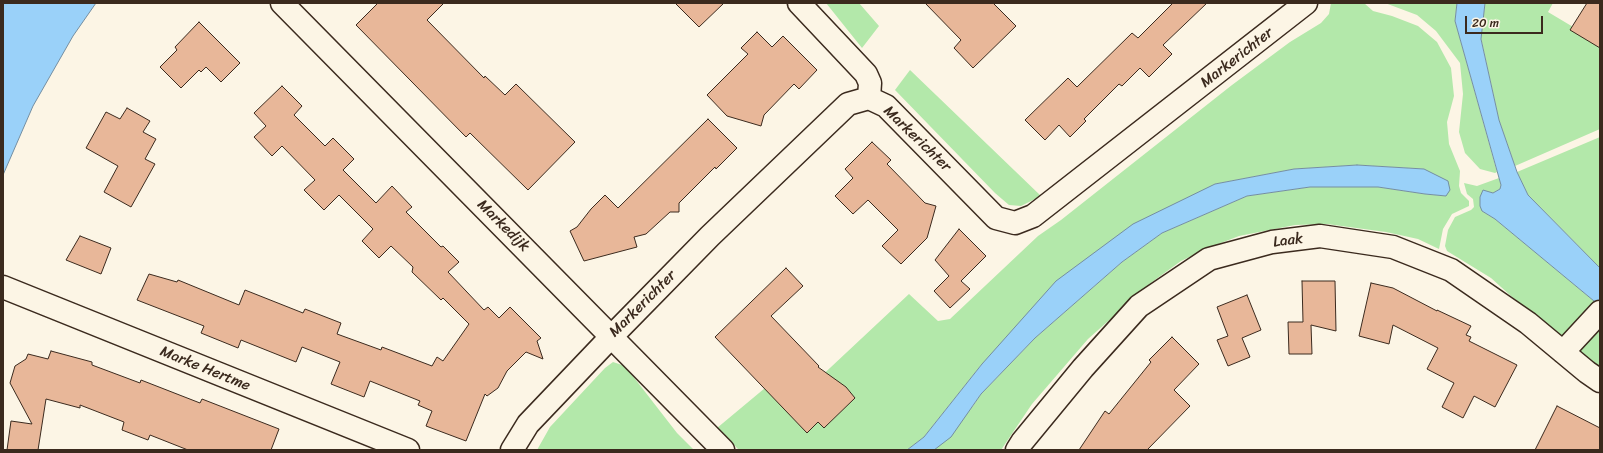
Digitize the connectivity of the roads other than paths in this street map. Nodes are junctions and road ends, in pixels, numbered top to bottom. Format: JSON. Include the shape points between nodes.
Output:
{"nodes":[{"id":1,"x":282,"y":3,"type":"edge"},
{"id":2,"x":799,"y":3,"type":"edge"},
{"id":3,"x":1306,"y":3,"type":"edge"},
{"id":4,"x":869,"y":98,"type":"junction"},
{"id":5,"x":3,"y":287,"type":"edge"},
{"id":6,"x":1600,"y":312,"type":"edge"},
{"id":7,"x":611,"y":336,"type":"junction"},
{"id":8,"x":1563,"y":352,"type":"junction"},
{"id":9,"x":1600,"y":381,"type":"edge"},
{"id":10,"x":408,"y":450,"type":"edge"},
{"id":11,"x":512,"y":450,"type":"edge"},
{"id":12,"x":723,"y":450,"type":"edge"},
{"id":13,"x":1017,"y":450,"type":"edge"}],
"edges":[{"from":1,"to":7,"type":"street","name":"Markedijk"},
{"from":2,"to":4,"type":"street","via":[[866,74],[870,83]]},
{"from":3,"to":4,"type":"street","name":"Markerichter","via":[[1033,216],[1014,222],[996,218],[886,106]]},
{"from":4,"to":7,"type":"street","name":"Markerichter","via":[[848,104],[710,236]]},
{"from":5,"to":10,"type":"street","name":"Marke Hertme"},
{"from":6,"to":8,"type":"street"},
{"from":7,"to":11,"type":"street","name":"Markerichter","via":[[528,424]]},
{"from":7,"to":12,"type":"street","name":"Markedijk"},
{"from":8,"to":9,"type":"street","name":"Laak"},
{"from":8,"to":13,"type":"street","name":"Laak","via":[[1528,323],[1451,270],[1393,247],[1320,236],[1272,242],[1209,259],[1139,306],[1083,368]]}]}
